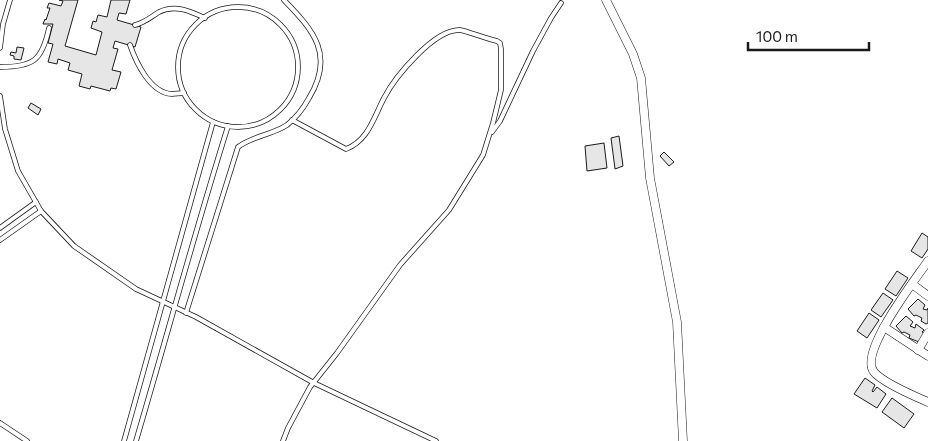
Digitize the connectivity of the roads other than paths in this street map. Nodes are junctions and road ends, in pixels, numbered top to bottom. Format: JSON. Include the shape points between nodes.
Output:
{"nodes":[{"id":1,"x":10,"y":0,"type":"edge"},
{"id":2,"x":284,"y":0,"type":"edge"},
{"id":3,"x":606,"y":0,"type":"edge"},
{"id":4,"x":561,"y":3,"type":"dead end"},
{"id":5,"x":205,"y":18,"type":"junction"},
{"id":6,"x":135,"y":25,"type":"dead end"},
{"id":7,"x":49,"y":28,"type":"dead end"},
{"id":8,"x":130,"y":46,"type":"dead end"},
{"id":9,"x":0,"y":48,"type":"edge"},
{"id":10,"x":0,"y":67,"type":"edge"},
{"id":11,"x":184,"y":92,"type":"junction"},
{"id":12,"x":0,"y":96,"type":"edge"},
{"id":13,"x":292,"y":120,"type":"junction"},
{"id":14,"x":213,"y":122,"type":"junction"},
{"id":15,"x":228,"y":126,"type":"junction"},
{"id":16,"x":489,"y":136,"type":"junction"},
{"id":17,"x":36,"y":202,"type":"junction"},
{"id":18,"x":41,"y":211,"type":"junction"},
{"id":19,"x":0,"y":228,"type":"edge"},
{"id":20,"x":0,"y":240,"type":"edge"},
{"id":21,"x":928,"y":261,"type":"edge"},
{"id":22,"x":912,"y":284,"type":"junction"},
{"id":23,"x":928,"y":296,"type":"edge"},
{"id":24,"x":163,"y":303,"type":"junction"},
{"id":25,"x":175,"y":308,"type":"junction"},
{"id":26,"x":186,"y":313,"type":"junction"},
{"id":27,"x":884,"y":327,"type":"junction"},
{"id":28,"x":928,"y":333,"type":"edge"},
{"id":29,"x":918,"y":350,"type":"junction"},
{"id":30,"x":928,"y":356,"type":"edge"},
{"id":31,"x":314,"y":383,"type":"junction"},
{"id":32,"x":928,"y":402,"type":"edge"},
{"id":33,"x":0,"y":423,"type":"edge"},
{"id":34,"x":22,"y":438,"type":"junction"},
{"id":35,"x":16,"y":441,"type":"edge"},
{"id":36,"x":27,"y":441,"type":"edge"},
{"id":37,"x":124,"y":441,"type":"edge"},
{"id":38,"x":136,"y":441,"type":"edge"},
{"id":39,"x":283,"y":441,"type":"edge"},
{"id":40,"x":436,"y":441,"type":"edge"},
{"id":41,"x":683,"y":441,"type":"edge"}],
"edges":[{"from":1,"to":9,"type":"lane"},
{"from":2,"to":13,"type":"lane","via":[[305,21],[319,45],[321,59],[320,74],[312,92]]},
{"from":3,"to":41,"type":"street","via":[[633,54],[641,78],[650,178],[677,322]]},
{"from":4,"to":16,"type":"lane","via":[[542,33],[500,121]]},
{"from":5,"to":6,"type":"lane","via":[[182,8],[162,11]]},
{"from":5,"to":11,"type":"lane","via":[[183,41],[178,79]]},
{"from":5,"to":15,"type":"lane","via":[[228,8],[247,8],[265,13],[281,25],[292,40],[298,59],[298,78],[280,111],[248,127]]},
{"from":7,"to":10,"type":"lane","via":[[45,46],[36,59],[19,67]]},
{"from":8,"to":11,"type":"lane","via":[[140,69],[153,84],[171,94]]},
{"from":11,"to":14,"type":"lane","via":[[197,112]]},
{"from":12,"to":17,"type":"lane","via":[[5,129],[18,171]]},
{"from":13,"to":16,"type":"lane","via":[[346,149],[353,146],[361,140],[384,97],[416,57],[430,42],[459,30],[500,43],[500,90]]},
{"from":13,"to":26,"type":"lane","via":[[238,147]]},
{"from":14,"to":15,"type":"lane"},
{"from":14,"to":24,"type":"lane"},
{"from":15,"to":25,"type":"lane"},
{"from":16,"to":31,"type":"lane","via":[[483,155],[449,210],[400,265]]},
{"from":17,"to":18,"type":"lane"},
{"from":17,"to":19,"type":"lane"},
{"from":18,"to":20,"type":"lane"},
{"from":18,"to":24,"type":"lane","via":[[74,246],[136,289]]},
{"from":21,"to":22,"type":"street"},
{"from":22,"to":23,"type":"street"},
{"from":22,"to":27,"type":"street"},
{"from":24,"to":25,"type":"lane"},
{"from":24,"to":37,"type":"lane"},
{"from":25,"to":26,"type":"lane"},
{"from":25,"to":38,"type":"lane"},
{"from":26,"to":31,"type":"lane"},
{"from":27,"to":29,"type":"street"},
{"from":27,"to":32,"type":"street","via":[[871,353],[873,371],[880,378]]},
{"from":28,"to":29,"type":"street"},
{"from":29,"to":30,"type":"street"},
{"from":31,"to":39,"type":"lane"},
{"from":31,"to":40,"type":"lane"},
{"from":33,"to":34,"type":"lane"},
{"from":34,"to":35,"type":"lane"},
{"from":34,"to":36,"type":"lane"}]}
